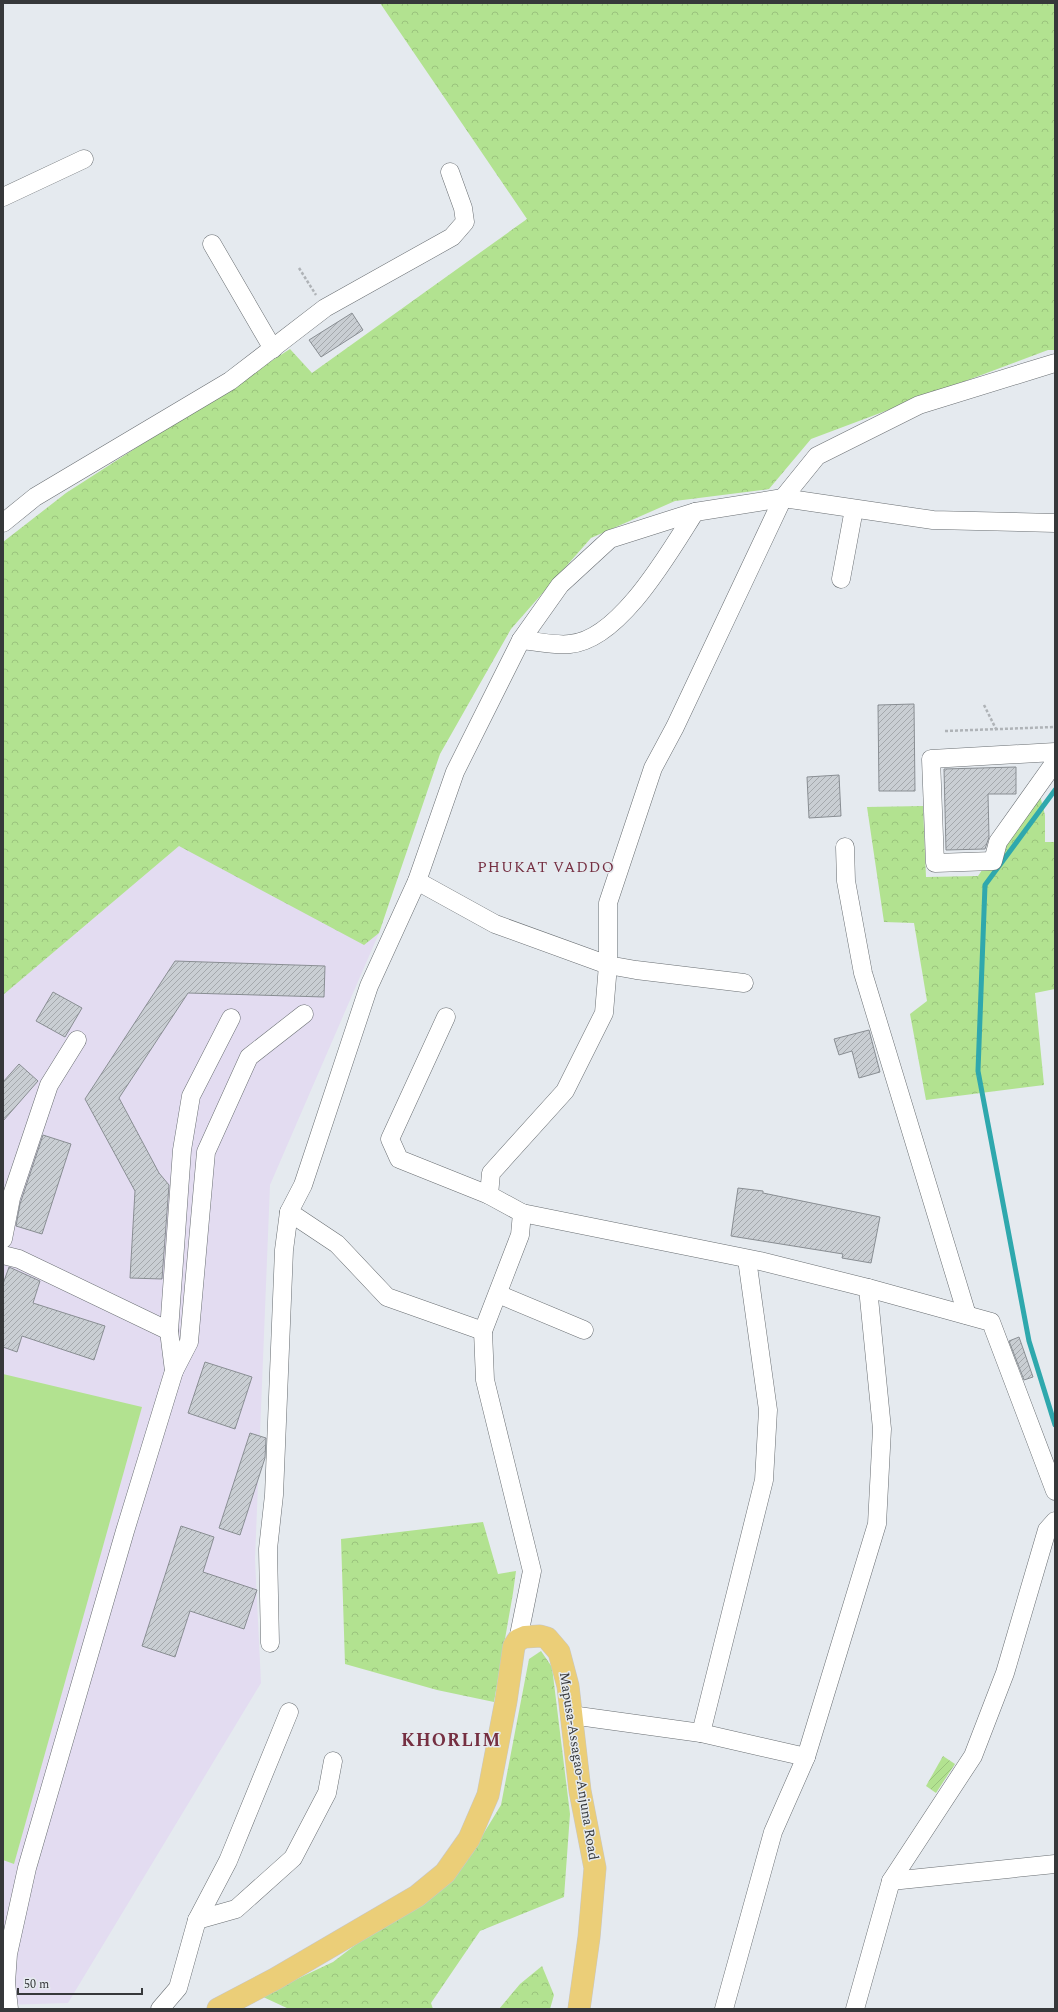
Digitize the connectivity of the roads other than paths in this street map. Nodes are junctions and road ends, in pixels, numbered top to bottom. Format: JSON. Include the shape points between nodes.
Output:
{"nodes":[{"id":1,"x":84,"y":159,"type":"dead end"},
{"id":2,"x":450,"y":172,"type":"dead end"},
{"id":3,"x":3,"y":197,"type":"edge"},
{"id":4,"x":212,"y":244,"type":"dead end"},
{"id":5,"x":272,"y":349,"type":"junction"},
{"id":6,"x":1055,"y":363,"type":"edge"},
{"id":7,"x":783,"y":498,"type":"junction"},
{"id":8,"x":854,"y":509,"type":"junction"},
{"id":9,"x":695,"y":512,"type":"junction"},
{"id":10,"x":3,"y":523,"type":"edge"},
{"id":11,"x":1055,"y":523,"type":"edge"},
{"id":12,"x":841,"y":579,"type":"dead end"},
{"id":13,"x":521,"y":640,"type":"junction"},
{"id":14,"x":1055,"y":752,"type":"edge"},
{"id":15,"x":1055,"y":762,"type":"edge"},
{"id":16,"x":845,"y":847,"type":"dead end"},
{"id":17,"x":417,"y":881,"type":"junction"},
{"id":18,"x":608,"y":965,"type":"junction"},
{"id":19,"x":744,"y":983,"type":"dead end"},
{"id":20,"x":304,"y":1014,"type":"dead end"},
{"id":21,"x":446,"y":1017,"type":"dead end"},
{"id":22,"x":231,"y":1018,"type":"dead end"},
{"id":23,"x":78,"y":1040,"type":"dead end"},
{"id":24,"x":488,"y":1195,"type":"junction"},
{"id":25,"x":289,"y":1212,"type":"junction"},
{"id":26,"x":522,"y":1213,"type":"junction"},
{"id":27,"x":3,"y":1239,"type":"edge"},
{"id":28,"x":3,"y":1255,"type":"edge"},
{"id":29,"x":747,"y":1259,"type":"junction"},
{"id":30,"x":868,"y":1288,"type":"junction"},
{"id":31,"x":498,"y":1294,"type":"junction"},
{"id":32,"x":967,"y":1315,"type":"junction"},
{"id":33,"x":584,"y":1330,"type":"dead end"},
{"id":34,"x":169,"y":1331,"type":"junction"},
{"id":35,"x":483,"y":1331,"type":"junction"},
{"id":36,"x":174,"y":1371,"type":"junction"},
{"id":37,"x":1055,"y":1491,"type":"edge"},
{"id":38,"x":1055,"y":1521,"type":"edge"},
{"id":39,"x":518,"y":1640,"type":"junction"},
{"id":40,"x":270,"y":1643,"type":"dead end"},
{"id":41,"x":289,"y":1712,"type":"dead end"},
{"id":42,"x":571,"y":1714,"type":"junction"},
{"id":43,"x":701,"y":1733,"type":"junction"},
{"id":44,"x":806,"y":1757,"type":"junction"},
{"id":45,"x":333,"y":1761,"type":"dead end"},
{"id":46,"x":1055,"y":1864,"type":"edge"},
{"id":47,"x":891,"y":1881,"type":"junction"},
{"id":48,"x":197,"y":1920,"type":"junction"},
{"id":49,"x":9,"y":2009,"type":"edge"},
{"id":50,"x":160,"y":2009,"type":"edge"},
{"id":51,"x":218,"y":2009,"type":"edge"},
{"id":52,"x":579,"y":2009,"type":"edge"},
{"id":53,"x":724,"y":2009,"type":"edge"},
{"id":54,"x":855,"y":2009,"type":"edge"}],
"edges":[{"from":1,"to":3,"type":"street"},
{"from":2,"to":5,"type":"street","via":[[463,208],[465,222],[452,237],[325,308]]},
{"from":4,"to":5,"type":"street"},
{"from":5,"to":10,"type":"street","via":[[230,381],[35,497]]},
{"from":6,"to":7,"type":"street","via":[[919,405],[817,456]]},
{"from":7,"to":8,"type":"street"},
{"from":7,"to":9,"type":"street"},
{"from":7,"to":18,"type":"street","via":[[675,727],[653,768],[608,903]]},
{"from":8,"to":11,"type":"street","via":[[933,520]]},
{"from":8,"to":12,"type":"street"},
{"from":9,"to":13,"type":"street","via":[[610,539],[560,585]]},
{"from":9,"to":13,"type":"street","via":[[635,601],[612,623],[590,637],[570,644]]},
{"from":13,"to":17,"type":"street","via":[[455,772]]},
{"from":14,"to":15,"type":"street","via":[[931,758],[935,863],[993,861],[998,842]]},
{"from":16,"to":32,"type":"street","via":[[846,881],[863,973]]},
{"from":17,"to":18,"type":"street","via":[[495,924]]},
{"from":17,"to":25,"type":"street","via":[[369,986],[303,1185]]},
{"from":18,"to":19,"type":"street"},
{"from":18,"to":24,"type":"street","via":[[604,1013],[565,1091],[491,1173]]},
{"from":20,"to":36,"type":"street","via":[[249,1057],[206,1152],[189,1342]]},
{"from":21,"to":24,"type":"street","via":[[390,1139],[399,1159]]},
{"from":22,"to":34,"type":"street","via":[[191,1096],[182,1150]]},
{"from":23,"to":27,"type":"street","via":[[49,1085],[12,1198]]},
{"from":24,"to":26,"type":"street"},
{"from":25,"to":35,"type":"street","via":[[337,1244],[387,1297]]},
{"from":25,"to":40,"type":"street","via":[[284,1250],[274,1496],[268,1549]]},
{"from":26,"to":29,"type":"street"},
{"from":26,"to":31,"type":"street","via":[[520,1235]]},
{"from":28,"to":34,"type":"street","via":[[19,1259]]},
{"from":29,"to":30,"type":"street"},
{"from":29,"to":43,"type":"street","via":[[768,1410],[764,1480]]},
{"from":30,"to":32,"type":"street"},
{"from":30,"to":44,"type":"street","via":[[882,1429],[876,1524]]},
{"from":31,"to":33,"type":"street"},
{"from":31,"to":35,"type":"street"},
{"from":32,"to":37,"type":"street","via":[[991,1322]]},
{"from":34,"to":36,"type":"street"},
{"from":35,"to":39,"type":"street","via":[[485,1380],[532,1571]]},
{"from":36,"to":49,"type":"street","via":[[27,1868],[8,1954],[6,1983]]},
{"from":38,"to":47,"type":"street","via":[[1047,1530],[1005,1673],[973,1756]]},
{"from":39,"to":42,"type":"main road","name":"Mapusa-Assagao-Anjuna Road","via":[[540,1636],[547,1638],[556,1648],[568,1686]]},
{"from":39,"to":51,"type":"main road","via":[[512,1654],[488,1796],[469,1839],[444,1873],[417,1896],[275,1979]]},
{"from":41,"to":48,"type":"street","via":[[228,1861]]},
{"from":42,"to":43,"type":"street"},
{"from":42,"to":52,"type":"main road","name":"Mapusa-Assagao-Anjuna Road","via":[[580,1791],[594,1868],[589,1937]]},
{"from":43,"to":44,"type":"street"},
{"from":44,"to":53,"type":"street","via":[[773,1832]]},
{"from":45,"to":48,"type":"street","via":[[327,1793],[293,1858],[236,1909]]},
{"from":46,"to":47,"type":"street"},
{"from":47,"to":54,"type":"street"},
{"from":48,"to":50,"type":"street","via":[[178,1988]]}]}
